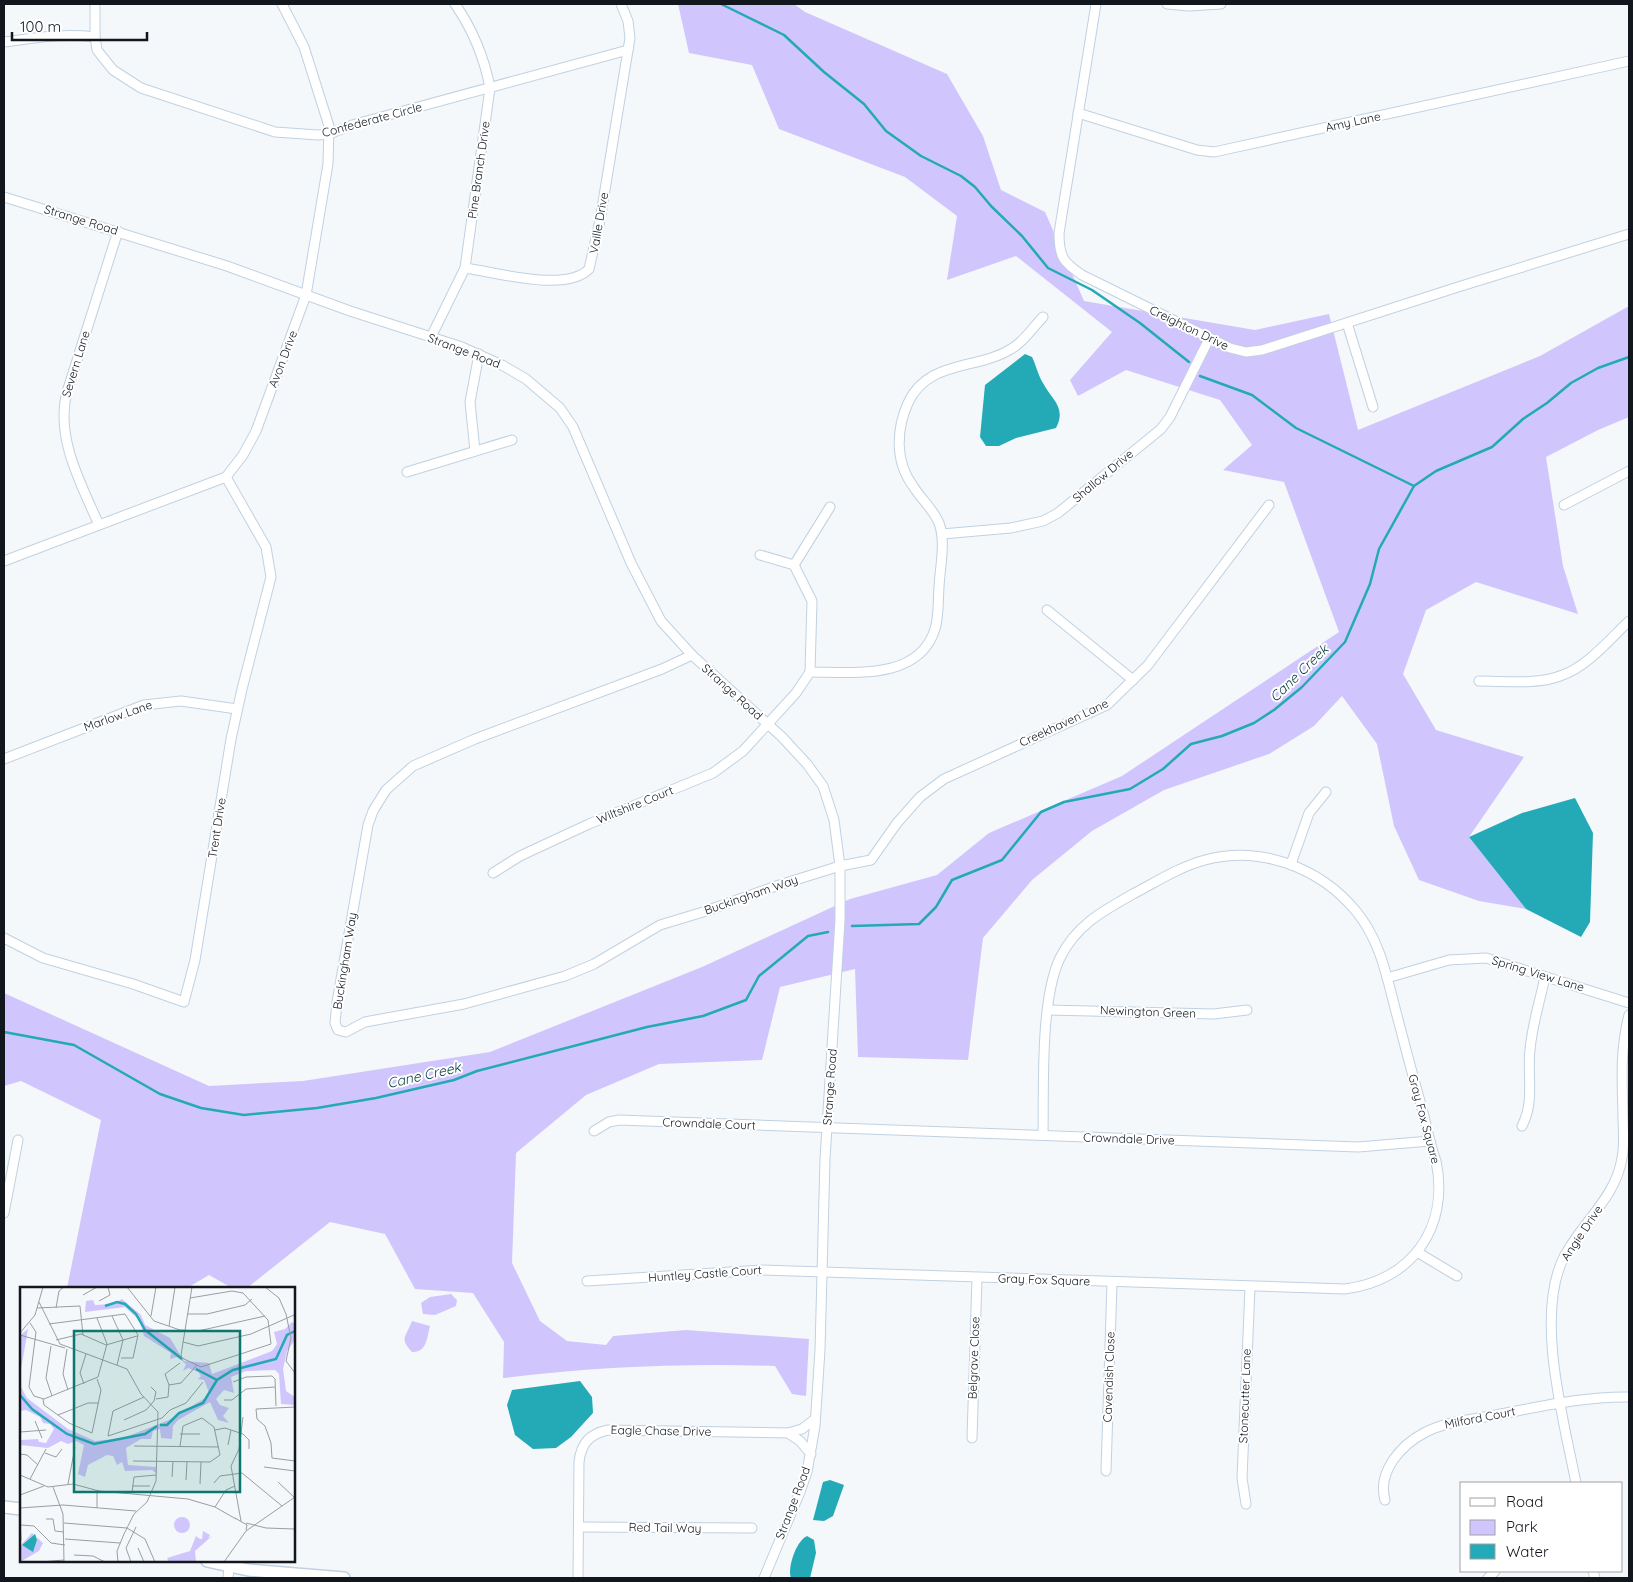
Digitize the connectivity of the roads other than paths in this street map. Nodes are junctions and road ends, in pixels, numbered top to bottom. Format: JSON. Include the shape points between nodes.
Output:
{"nodes":[{"id":1,"x":95,"y":4,"type":"edge"},
{"id":2,"x":282,"y":4,"type":"edge"},
{"id":3,"x":454,"y":4,"type":"edge"},
{"id":4,"x":621,"y":4,"type":"edge"},
{"id":5,"x":1096,"y":4,"type":"edge"},
{"id":6,"x":1167,"y":4,"type":"edge"},
{"id":7,"x":1221,"y":4,"type":"edge"},
{"id":8,"x":94,"y":38,"type":"junction"},
{"id":9,"x":4,"y":42,"type":"edge"},
{"id":10,"x":628,"y":50,"type":"junction"},
{"id":11,"x":1629,"y":61,"type":"edge"},
{"id":12,"x":490,"y":88,"type":"junction"},
{"id":13,"x":1078,"y":113,"type":"junction"},
{"id":14,"x":329,"y":134,"type":"junction"},
{"id":15,"x":4,"y":196,"type":"edge"},
{"id":16,"x":118,"y":231,"type":"junction"},
{"id":17,"x":1629,"y":234,"type":"edge"},
{"id":18,"x":465,"y":268,"type":"junction"},
{"id":19,"x":306,"y":295,"type":"junction"},
{"id":20,"x":1043,"y":317,"type":"dead end"},
{"id":21,"x":1347,"y":323,"type":"junction"},
{"id":22,"x":431,"y":337,"type":"junction"},
{"id":23,"x":1209,"y":339,"type":"junction"},
{"id":24,"x":479,"y":354,"type":"junction"},
{"id":25,"x":1373,"y":407,"type":"dead end"},
{"id":26,"x":512,"y":440,"type":"dead end"},
{"id":27,"x":475,"y":451,"type":"junction"},
{"id":28,"x":1629,"y":471,"type":"edge"},
{"id":29,"x":407,"y":472,"type":"dead end"},
{"id":30,"x":226,"y":477,"type":"junction"},
{"id":31,"x":1269,"y":505,"type":"dead end"},
{"id":32,"x":1564,"y":505,"type":"dead end"},
{"id":33,"x":830,"y":507,"type":"dead end"},
{"id":34,"x":99,"y":525,"type":"junction"},
{"id":35,"x":942,"y":534,"type":"junction"},
{"id":36,"x":760,"y":555,"type":"dead end"},
{"id":37,"x":4,"y":561,"type":"edge"},
{"id":38,"x":794,"y":565,"type":"junction"},
{"id":39,"x":1047,"y":610,"type":"dead end"},
{"id":40,"x":1629,"y":621,"type":"edge"},
{"id":41,"x":692,"y":655,"type":"junction"},
{"id":42,"x":810,"y":672,"type":"junction"},
{"id":43,"x":1133,"y":680,"type":"junction"},
{"id":44,"x":1480,"y":681,"type":"dead end"},
{"id":45,"x":238,"y":709,"type":"junction"},
{"id":46,"x":767,"y":724,"type":"junction"},
{"id":47,"x":4,"y":759,"type":"edge"},
{"id":48,"x":1326,"y":792,"type":"dead end"},
{"id":49,"x":1291,"y":864,"type":"junction"},
{"id":50,"x":840,"y":866,"type":"junction"},
{"id":51,"x":493,"y":873,"type":"dead end"},
{"id":52,"x":4,"y":938,"type":"edge"},
{"id":53,"x":1545,"y":976,"type":"junction"},
{"id":54,"x":1388,"y":978,"type":"junction"},
{"id":55,"x":1629,"y":1002,"type":"edge"},
{"id":56,"x":1048,"y":1010,"type":"junction"},
{"id":57,"x":1247,"y":1010,"type":"dead end"},
{"id":58,"x":1629,"y":1015,"type":"edge"},
{"id":59,"x":1522,"y":1126,"type":"dead end"},
{"id":60,"x":827,"y":1128,"type":"junction"},
{"id":61,"x":594,"y":1131,"type":"dead end"},
{"id":62,"x":1043,"y":1135,"type":"junction"},
{"id":63,"x":18,"y":1140,"type":"dead end"},
{"id":64,"x":1430,"y":1141,"type":"junction"},
{"id":65,"x":4,"y":1213,"type":"edge"},
{"id":66,"x":1417,"y":1252,"type":"junction"},
{"id":67,"x":823,"y":1272,"type":"junction"},
{"id":68,"x":1457,"y":1276,"type":"dead end"},
{"id":69,"x":977,"y":1278,"type":"junction"},
{"id":70,"x":587,"y":1281,"type":"dead end"},
{"id":71,"x":1112,"y":1283,"type":"junction"},
{"id":72,"x":1250,"y":1287,"type":"junction"},
{"id":73,"x":1629,"y":1397,"type":"edge"},
{"id":74,"x":1561,"y":1404,"type":"junction"},
{"id":75,"x":815,"y":1419,"type":"junction"},
{"id":76,"x":788,"y":1433,"type":"junction"},
{"id":77,"x":972,"y":1438,"type":"dead end"},
{"id":78,"x":811,"y":1454,"type":"junction"},
{"id":79,"x":1106,"y":1471,"type":"dead end"},
{"id":80,"x":1576,"y":1482,"type":"edge"},
{"id":81,"x":1385,"y":1500,"type":"dead end"},
{"id":82,"x":1246,"y":1504,"type":"dead end"},
{"id":83,"x":4,"y":1507,"type":"edge"},
{"id":84,"x":20,"y":1509,"type":"edge"},
{"id":85,"x":579,"y":1527,"type":"junction"},
{"id":86,"x":752,"y":1528,"type":"dead end"},
{"id":87,"x":209,"y":1562,"type":"edge"},
{"id":88,"x":229,"y":1573,"type":"edge"},
{"id":89,"x":344,"y":1578,"type":"edge"},
{"id":90,"x":578,"y":1578,"type":"edge"},
{"id":91,"x":764,"y":1578,"type":"edge"}],
"edges":[{"from":1,"to":8,"type":"street"},
{"from":2,"to":14,"type":"street","name":"Avon Drive","via":[[307,54]]},
{"from":3,"to":12,"type":"street","name":"Pine Branch Drive","via":[[474,35],[486,65]]},
{"from":4,"to":10,"type":"street","via":[[630,31]]},
{"from":5,"to":13,"type":"street","name":"Creighton Drive"},
{"from":6,"to":7,"type":"street"},
{"from":8,"to":9,"type":"street","via":[[60,35]]},
{"from":8,"to":14,"type":"street","name":"Confederate Circle","via":[[105,62],[120,76],[141,88],[268,131],[293,135]]},
{"from":10,"to":12,"type":"street","name":"Confederate Circle"},
{"from":10,"to":18,"type":"street","name":"Vaille Drive","via":[[589,269],[579,277],[552,281]]},
{"from":11,"to":13,"type":"street","name":"Amy Lane","via":[[1214,152],[1197,150]]},
{"from":12,"to":14,"type":"street","name":"Confederate Circle"},
{"from":12,"to":18,"type":"street","name":"Pine Branch Drive"},
{"from":13,"to":23,"type":"street","name":"Creighton Drive","via":[[1059,233],[1063,259],[1082,275]]},
{"from":14,"to":19,"type":"street","name":"Avon Drive","via":[[328,164]]},
{"from":15,"to":16,"type":"street","name":"Strange Road"},
{"from":16,"to":19,"type":"street","name":"Strange Road"},
{"from":16,"to":34,"type":"street","name":"Severn Lane","via":[[63,412],[75,468]]},
{"from":17,"to":21,"type":"street","name":"Creighton Drive"},
{"from":18,"to":22,"type":"street","name":"Pine Branch Drive"},
{"from":19,"to":22,"type":"street","name":"Strange Road"},
{"from":19,"to":30,"type":"street","name":"Avon Drive","via":[[256,431]]},
{"from":20,"to":35,"type":"street","via":[[1012,349],[936,374],[922,382],[908,403],[901,422],[900,457],[906,475],[932,511]]},
{"from":21,"to":23,"type":"street","name":"Creighton Drive","via":[[1253,352],[1236,350]]},
{"from":21,"to":25,"type":"street"},
{"from":22,"to":24,"type":"street","name":"Strange Road"},
{"from":23,"to":35,"type":"street","name":"Shallow Drive","via":[[1170,418],[1161,429],[1058,514],[1028,526]]},
{"from":24,"to":27,"type":"street","via":[[470,402]]},
{"from":24,"to":41,"type":"street","name":"Strange Road","via":[[526,379],[544,392],[566,416],[652,608],[667,630]]},
{"from":26,"to":27,"type":"street"},
{"from":27,"to":29,"type":"street"},
{"from":28,"to":32,"type":"street"},
{"from":30,"to":34,"type":"street"},
{"from":30,"to":45,"type":"street","name":"Trent Drive","via":[[263,539],[271,567],[269,590]]},
{"from":31,"to":43,"type":"street","name":"Creekhaven Lane","via":[[1148,665]]},
{"from":33,"to":38,"type":"street"},
{"from":34,"to":37,"type":"street"},
{"from":35,"to":42,"type":"street","via":[[936,627],[919,655],[880,672]]},
{"from":36,"to":38,"type":"street"},
{"from":38,"to":42,"type":"street","via":[[812,601]]},
{"from":39,"to":43,"type":"street"},
{"from":40,"to":44,"type":"street","via":[[1591,657],[1560,676]]},
{"from":41,"to":46,"type":"street","name":"Strange Road"},
{"from":41,"to":50,"type":"street","name":"Buckingham Way","via":[[440,753],[404,772],[386,790],[378,800],[368,825],[337,1002],[335,1023],[338,1030],[346,1032],[365,1022],[464,1004],[565,976],[594,964],[660,925]]},
{"from":42,"to":46,"type":"street","name":"Wiltshire Court","via":[[796,693]]},
{"from":43,"to":50,"type":"street","name":"Creekhaven Lane","via":[[1106,705],[944,779],[920,797],[871,860]]},
{"from":45,"to":47,"type":"street","name":"Marlow Lane","via":[[181,701],[144,705]]},
{"from":45,"to":52,"type":"street","name":"Trent Drive","via":[[195,960],[184,1002],[42,958]]},
{"from":46,"to":50,"type":"street","name":"Strange Road","via":[[807,764],[823,786],[834,820]]},
{"from":46,"to":51,"type":"street","name":"Wiltshire Court","via":[[737,757],[713,773],[589,824],[520,856]]},
{"from":48,"to":49,"type":"street","via":[[1309,813]]},
{"from":49,"to":54,"type":"street","name":"Gray Fox Square","via":[[1328,884],[1355,910],[1376,944]]},
{"from":49,"to":56,"type":"street","name":"Gray Fox Square","via":[[1247,856],[1205,860],[1172,873],[1093,917],[1074,934],[1062,953],[1054,974]]},
{"from":50,"to":60,"type":"street","name":"Strange Road","via":[[840,920]]},
{"from":53,"to":54,"type":"street","name":"Spring View Lane","via":[[1501,961],[1472,957],[1449,960]]},
{"from":53,"to":55,"type":"street","name":"Spring View Lane"},
{"from":53,"to":59,"type":"street","via":[[1530,1049],[1530,1105]]},
{"from":54,"to":64,"type":"street","name":"Gray Fox Square"},
{"from":56,"to":57,"type":"street","name":"Newington Green","via":[[1214,1014]]},
{"from":56,"to":62,"type":"street","name":"Gray Fox Square"},
{"from":58,"to":74,"type":"street","name":"Angie Drive","via":[[1622,1050],[1623,1144],[1619,1171],[1603,1201],[1568,1250],[1555,1286],[1553,1349]]},
{"from":60,"to":61,"type":"street","name":"Crowndale Court","via":[[620,1120]]},
{"from":60,"to":62,"type":"street","name":"Crowndale Drive"},
{"from":60,"to":67,"type":"street","name":"Strange Road"},
{"from":62,"to":64,"type":"street","name":"Crowndale Drive","via":[[1358,1147]]},
{"from":63,"to":65,"type":"street"},
{"from":64,"to":66,"type":"street","name":"Gray Fox Square","via":[[1437,1168],[1438,1202],[1432,1230]]},
{"from":66,"to":68,"type":"street"},
{"from":66,"to":72,"type":"street","name":"Gray Fox Square","via":[[1396,1272],[1362,1287],[1326,1290]]},
{"from":67,"to":69,"type":"street","name":"Gray Fox Square"},
{"from":67,"to":70,"type":"street","name":"Huntley Castle Court","via":[[762,1270]]},
{"from":67,"to":75,"type":"street","name":"Strange Road"},
{"from":69,"to":71,"type":"street","name":"Gray Fox Square"},
{"from":69,"to":77,"type":"street","name":"Belgrave Close"},
{"from":71,"to":72,"type":"street","name":"Gray Fox Square"},
{"from":71,"to":79,"type":"street","name":"Cavendish Close"},
{"from":72,"to":82,"type":"street","name":"Stonecutter Lane","via":[[1242,1478]]},
{"from":73,"to":74,"type":"street","name":"Milford Court"},
{"from":74,"to":80,"type":"street","name":"Angie Drive"},
{"from":74,"to":81,"type":"street","name":"Milford Court","via":[[1442,1425],[1424,1432],[1404,1446],[1394,1459],[1385,1480]]},
{"from":75,"to":76,"type":"street","name":"Eagle Chase Drive","via":[[802,1429]]},
{"from":75,"to":78,"type":"street","name":"Strange Road"},
{"from":76,"to":78,"type":"street"},
{"from":76,"to":85,"type":"street","name":"Eagle Chase Drive","via":[[599,1432],[589,1438],[580,1451]]},
{"from":78,"to":91,"type":"street","name":"Strange Road","via":[[800,1492]]},
{"from":83,"to":84,"type":"street"},
{"from":85,"to":86,"type":"street","name":"Red Tail Way"},
{"from":85,"to":90,"type":"street","name":"Eagle Chase Drive"},
{"from":87,"to":88,"type":"street"},
{"from":88,"to":89,"type":"street"}]}
